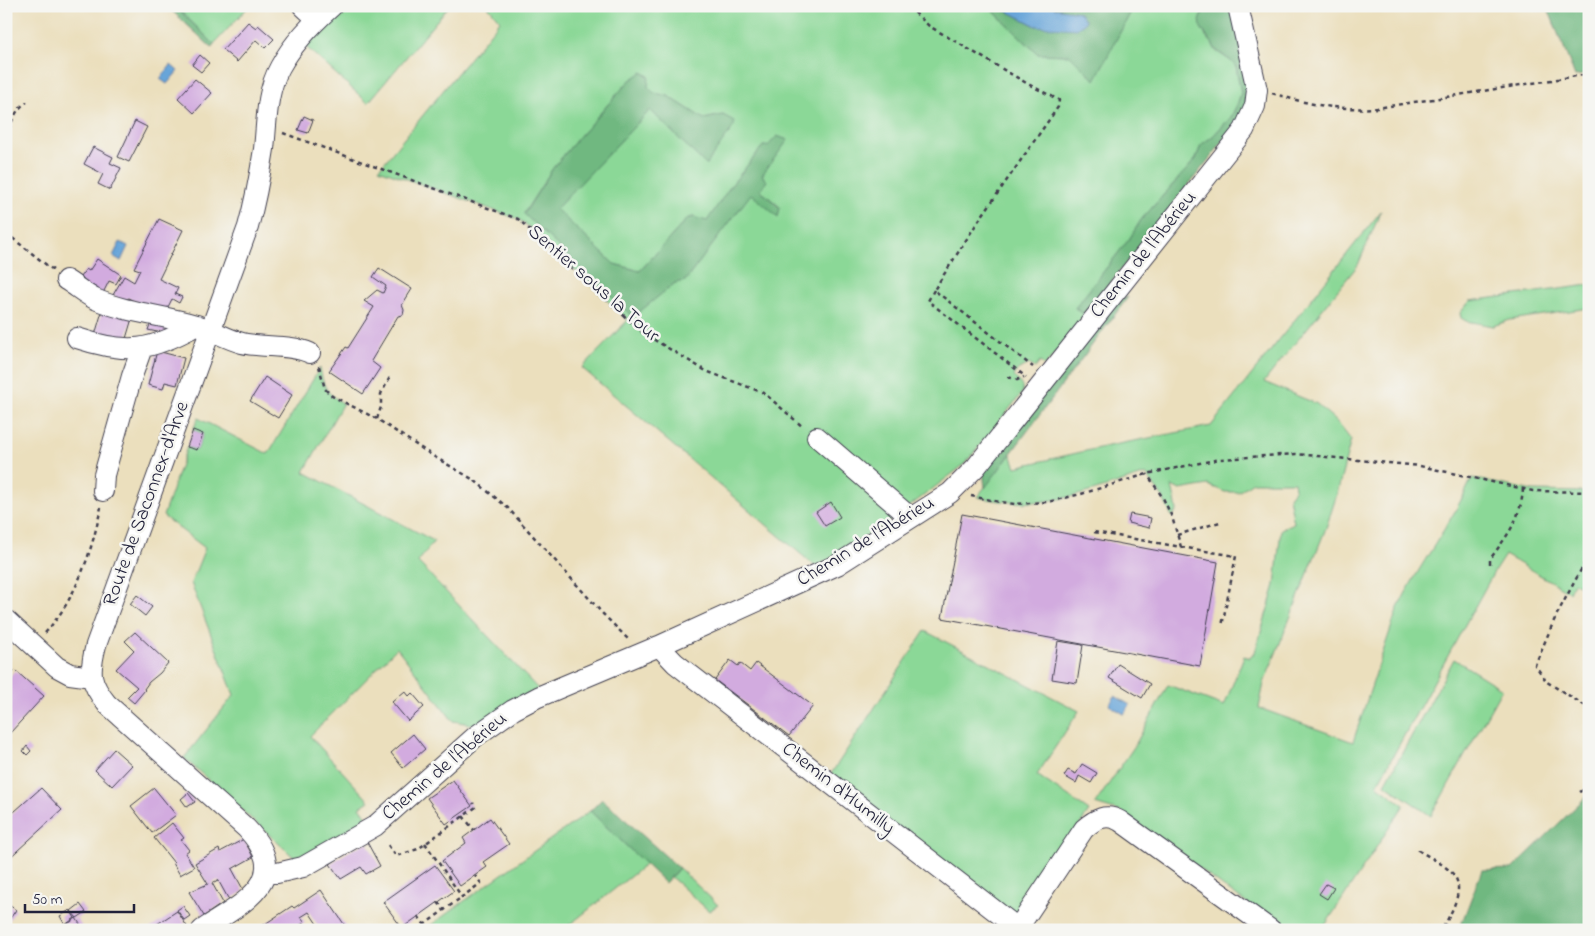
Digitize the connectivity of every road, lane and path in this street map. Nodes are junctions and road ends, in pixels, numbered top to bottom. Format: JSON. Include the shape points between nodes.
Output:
{"nodes":[{"id":1,"x":914,"y":6,"type":"edge"},
{"id":2,"x":1238,"y":6,"type":"edge"},
{"id":3,"x":317,"y":11,"type":"edge"},
{"id":4,"x":1589,"y":74,"type":"edge"},
{"id":5,"x":1256,"y":90,"type":"junction"},
{"id":6,"x":27,"y":102,"type":"dead end"},
{"id":7,"x":266,"y":127,"type":"junction"},
{"id":8,"x":6,"y":137,"type":"edge"},
{"id":9,"x":6,"y":233,"type":"edge"},
{"id":10,"x":66,"y":280,"type":"joint"},
{"id":11,"x":934,"y":290,"type":"junction"},
{"id":12,"x":203,"y":328,"type":"junction"},
{"id":13,"x":78,"y":338,"type":"dead end"},
{"id":14,"x":142,"y":348,"type":"junction"},
{"id":15,"x":310,"y":353,"type":"joint"},
{"id":16,"x":390,"y":377,"type":"dead end"},
{"id":17,"x":1008,"y":377,"type":"dead end"},
{"id":18,"x":1047,"y":377,"type":"junction"},
{"id":19,"x":377,"y":419,"type":"junction"},
{"id":20,"x":817,"y":437,"type":"joint"},
{"id":21,"x":1146,"y":474,"type":"junction"},
{"id":22,"x":1523,"y":489,"type":"junction"},
{"id":23,"x":103,"y":491,"type":"joint"},
{"id":24,"x":950,"y":492,"type":"junction"},
{"id":25,"x":1589,"y":492,"type":"edge"},
{"id":26,"x":910,"y":517,"type":"junction"},
{"id":27,"x":1220,"y":522,"type":"dead end"},
{"id":28,"x":1094,"y":532,"type":"dead end"},
{"id":29,"x":1177,"y":535,"type":"junction"},
{"id":30,"x":1181,"y":547,"type":"junction"},
{"id":31,"x":1589,"y":555,"type":"edge"},
{"id":32,"x":1490,"y":564,"type":"dead end"},
{"id":33,"x":6,"y":620,"type":"edge"},
{"id":34,"x":1222,"y":626,"type":"dead end"},
{"id":35,"x":34,"y":646,"type":"junction"},
{"id":36,"x":636,"y":646,"type":"dead end"},
{"id":37,"x":659,"y":646,"type":"junction"},
{"id":38,"x":92,"y":677,"type":"junction"},
{"id":39,"x":1589,"y":708,"type":"edge"},
{"id":40,"x":1589,"y":786,"type":"edge"},
{"id":41,"x":1580,"y":792,"type":"dead end"},
{"id":42,"x":473,"y":803,"type":"dead end"},
{"id":43,"x":463,"y":816,"type":"junction"},
{"id":44,"x":474,"y":830,"type":"dead end"},
{"id":45,"x":426,"y":843,"type":"junction"},
{"id":46,"x":388,"y":844,"type":"dead end"},
{"id":47,"x":1418,"y":850,"type":"dead end"},
{"id":48,"x":265,"y":873,"type":"junction"},
{"id":49,"x":475,"y":876,"type":"dead end"},
{"id":50,"x":462,"y":897,"type":"junction"},
{"id":51,"x":438,"y":902,"type":"dead end"},
{"id":52,"x":444,"y":910,"type":"junction"},
{"id":53,"x":418,"y":916,"type":"dead end"},
{"id":54,"x":424,"y":924,"type":"junction"},
{"id":55,"x":1019,"y":929,"type":"edge"},
{"id":56,"x":202,"y":930,"type":"edge"},
{"id":57,"x":417,"y":930,"type":"edge"},
{"id":58,"x":1271,"y":930,"type":"edge"},
{"id":59,"x":1442,"y":930,"type":"edge"}],
"edges":[{"from":1,"to":11,"type":"path","via":[[912,10],[929,26],[1059,100],[1058,107]]},
{"from":2,"to":5,"type":"street","name":"Chemin de l'Abérieu"},
{"from":3,"to":7,"type":"street","name":"Route de Saconnex-d'Arve","via":[[279,68],[271,92]]},
{"from":4,"to":5,"type":"path","via":[[1377,108],[1321,106]]},
{"from":5,"to":18,"type":"street","name":"Chemin de l'Abérieu","via":[[1255,106],[1244,130]]},
{"from":6,"to":8,"type":"path","via":[[20,105]]},
{"from":7,"to":12,"type":"street","name":"Route de Saconnex-d'Arve","via":[[250,220]]},
{"from":7,"to":20,"type":"path","name":"Sentier sous la Tour","via":[[518,219],[643,333],[706,371],[764,393]]},
{"from":9,"to":10,"type":"path"},
{"from":10,"to":12,"type":"street","via":[[102,302]]},
{"from":11,"to":17,"type":"path","via":[[928,301],[1026,377],[1017,380]]},
{"from":11,"to":18,"type":"path"},
{"from":12,"to":14,"type":"street"},
{"from":12,"to":15,"type":"street","via":[[242,342],[302,349]]},
{"from":12,"to":38,"type":"street","name":"Route de Saconnex-d'Arve","via":[[96,645]]},
{"from":13,"to":14,"type":"street","via":[[115,348]]},
{"from":14,"to":23,"type":"street","via":[[104,475]]},
{"from":15,"to":19,"type":"path","via":[[316,358],[325,389],[332,396]]},
{"from":16,"to":19,"type":"path","via":[[381,394],[382,407]]},
{"from":18,"to":24,"type":"street","name":"Chemin de l'Abérieu","via":[[976,466]]},
{"from":19,"to":36,"type":"path","via":[[495,496]]},
{"from":20,"to":26,"type":"street"},
{"from":21,"to":22,"type":"path","via":[[1220,459],[1296,454],[1420,466]]},
{"from":21,"to":24,"type":"path","via":[[1081,494],[1029,504]]},
{"from":21,"to":29,"type":"path","via":[[1163,498]]},
{"from":22,"to":25,"type":"path"},
{"from":22,"to":32,"type":"path","via":[[1520,512]]},
{"from":23,"to":35,"type":"path","via":[[97,526],[76,586],[62,612]]},
{"from":24,"to":26,"type":"street","name":"Chemin de l'Abérieu"},
{"from":26,"to":37,"type":"street","name":"Chemin de l'Abérieu","via":[[837,565]]},
{"from":27,"to":29,"type":"path"},
{"from":28,"to":30,"type":"path"},
{"from":29,"to":30,"type":"path"},
{"from":30,"to":34,"type":"path","via":[[1236,556]]},
{"from":31,"to":39,"type":"path","via":[[1535,664],[1547,682]]},
{"from":33,"to":35,"type":"street"},
{"from":35,"to":38,"type":"street","via":[[66,673]]},
{"from":37,"to":48,"type":"street","name":"Chemin de l'Abérieu","via":[[513,710],[476,736],[375,826],[302,866]]},
{"from":37,"to":55,"type":"street","name":"Chemin d'Humilly","via":[[675,663]]},
{"from":38,"to":48,"type":"street","via":[[94,686],[107,704],[253,835],[265,858]]},
{"from":40,"to":41,"type":"path"},
{"from":42,"to":43,"type":"path","via":[[476,807]]},
{"from":43,"to":44,"type":"path"},
{"from":43,"to":45,"type":"path"},
{"from":45,"to":46,"type":"path","via":[[396,856]]},
{"from":45,"to":50,"type":"path"},
{"from":47,"to":59,"type":"path","via":[[1452,872],[1456,879],[1457,897]]},
{"from":48,"to":56,"type":"street","via":[[256,892]]},
{"from":49,"to":50,"type":"path","via":[[481,883]]},
{"from":50,"to":52,"type":"path"},
{"from":51,"to":52,"type":"path"},
{"from":52,"to":54,"type":"path"},
{"from":53,"to":54,"type":"path"},
{"from":54,"to":57,"type":"path"},
{"from":55,"to":58,"type":"street","via":[[1084,829],[1097,818],[1108,817],[1120,821]]}]}
